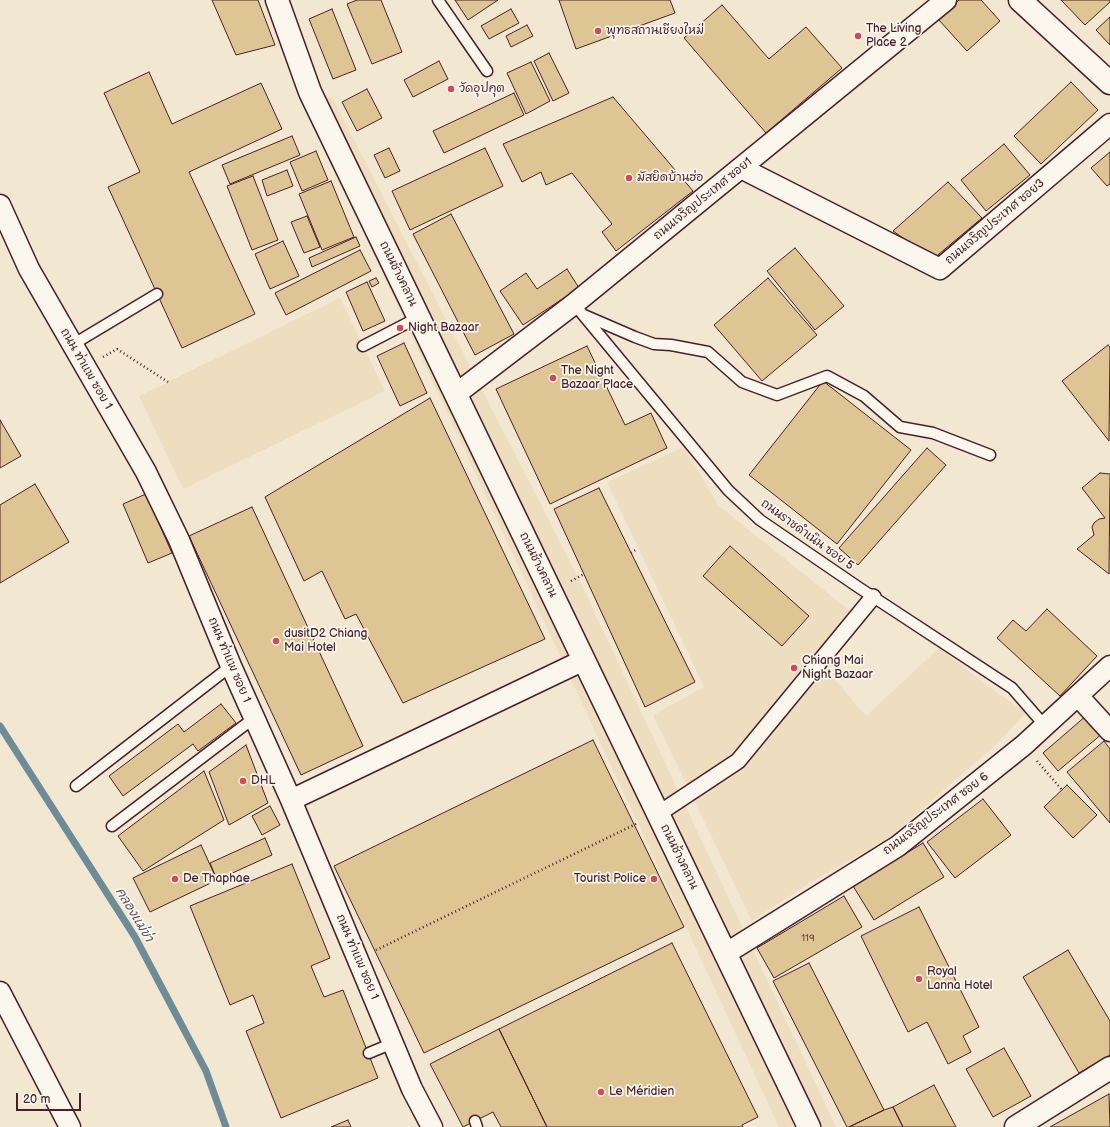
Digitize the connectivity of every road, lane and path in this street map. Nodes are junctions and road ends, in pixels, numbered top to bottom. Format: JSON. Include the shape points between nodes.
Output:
{"nodes":[{"id":1,"x":277,"y":0,"type":"edge"},
{"id":2,"x":438,"y":0,"type":"edge"},
{"id":3,"x":946,"y":0,"type":"edge"},
{"id":4,"x":1022,"y":1,"type":"edge"},
{"id":5,"x":487,"y":71,"type":"dead end"},
{"id":6,"x":1110,"y":83,"type":"edge"},
{"id":7,"x":1110,"y":124,"type":"edge"},
{"id":8,"x":741,"y":168,"type":"junction"},
{"id":9,"x":0,"y":205,"type":"edge"},
{"id":10,"x":156,"y":294,"type":"dead end"},
{"id":11,"x":578,"y":309,"type":"junction"},
{"id":12,"x":419,"y":317,"type":"junction"},
{"id":13,"x":72,"y":345,"type":"junction"},
{"id":14,"x":363,"y":346,"type":"dead end"},
{"id":15,"x":85,"y":368,"type":"junction"},
{"id":16,"x":168,"y":382,"type":"dead end"},
{"id":17,"x":456,"y":394,"type":"junction"},
{"id":18,"x":990,"y":455,"type":"dead end"},
{"id":19,"x":637,"y":549,"type":"dead end"},
{"id":20,"x":631,"y":553,"type":"dead end"},
{"id":21,"x":873,"y":597,"type":"junction"},
{"id":22,"x":584,"y":660,"type":"junction"},
{"id":23,"x":231,"y":666,"type":"junction"},
{"id":24,"x":1110,"y":666,"type":"edge"},
{"id":25,"x":1078,"y":696,"type":"junction"},
{"id":26,"x":254,"y":718,"type":"junction"},
{"id":27,"x":1045,"y":726,"type":"junction"},
{"id":28,"x":1110,"y":732,"type":"edge"},
{"id":29,"x":1024,"y":745,"type":"junction"},
{"id":30,"x":76,"y":786,"type":"dead end"},
{"id":31,"x":1062,"y":790,"type":"dead end"},
{"id":32,"x":291,"y":800,"type":"junction"},
{"id":33,"x":658,"y":814,"type":"junction"},
{"id":34,"x":112,"y":826,"type":"dead end"},
{"id":35,"x":725,"y":954,"type":"junction"},
{"id":36,"x":358,"y":959,"type":"junction"},
{"id":37,"x":0,"y":992,"type":"edge"},
{"id":38,"x":393,"y":1043,"type":"junction"},
{"id":39,"x":368,"y":1053,"type":"dead end"},
{"id":40,"x":1110,"y":1068,"type":"edge"},
{"id":41,"x":70,"y":1127,"type":"edge"},
{"id":42,"x":432,"y":1127,"type":"edge"},
{"id":43,"x":809,"y":1127,"type":"edge"},
{"id":44,"x":1016,"y":1127,"type":"edge"}],
"edges":[{"from":1,"to":12,"type":"street","name":"ถนนช้างคลาน","via":[[310,92]]},
{"from":2,"to":5,"type":"lane"},
{"from":3,"to":8,"type":"street","name":"ถนนเจริญประเทศ ซอย1"},
{"from":4,"to":6,"type":"street"},
{"from":7,"to":8,"type":"street","name":"ถนนเจริญประเทศ ซอย3","via":[[940,269]]},
{"from":8,"to":11,"type":"street","name":"ถนนเจริญประเทศ ซอย1"},
{"from":9,"to":13,"type":"street","name":"ถนน ท่าแพ ซอย 1","via":[[29,269]]},
{"from":10,"to":13,"type":"lane"},
{"from":11,"to":17,"type":"street","name":"ถนนเจริญประเทศ ซอย1"},
{"from":11,"to":18,"type":"lane","via":[[654,344],[708,352],[742,382],[777,395],[827,376],[864,396],[900,427],[933,433]]},
{"from":11,"to":21,"type":"lane","name":"ถนนราชดำเนิน ซอย 5","via":[[728,490],[760,520]]},
{"from":12,"to":14,"type":"lane"},
{"from":12,"to":17,"type":"street","name":"ถนนช้างคลาน"},
{"from":13,"to":15,"type":"street","name":"ถนน ท่าแพ ซอย 1"},
{"from":15,"to":16,"type":"path","via":[[117,349]]},
{"from":15,"to":23,"type":"street","name":"ถนน ท่าแพ ซอย 1","via":[[146,472]]},
{"from":17,"to":22,"type":"street","name":"ถนนช้างคลาน"},
{"from":19,"to":20,"type":"path"},
{"from":21,"to":27,"type":"lane","name":"ถนนราชดำเนิน ซอย 5","via":[[1012,688]]},
{"from":21,"to":33,"type":"street","via":[[738,761]]},
{"from":22,"to":32,"type":"street"},
{"from":22,"to":33,"type":"street","name":"ถนนช้างคลาน"},
{"from":23,"to":26,"type":"street","name":"ถนน ท่าแพ ซอย 1"},
{"from":23,"to":30,"type":"lane"},
{"from":24,"to":25,"type":"street","name":"ถนนเจริญประเทศ ซอย 6"},
{"from":25,"to":27,"type":"street","name":"ถนนเจริญประเทศ ซอย 6"},
{"from":25,"to":28,"type":"street"},
{"from":26,"to":32,"type":"street","name":"ถนน ท่าแพ ซอย 1"},
{"from":26,"to":34,"type":"lane"},
{"from":27,"to":29,"type":"street","name":"ถนนเจริญประเทศ ซอย 6"},
{"from":29,"to":31,"type":"path"},
{"from":29,"to":35,"type":"street","name":"ถนนเจริญประเทศ ซอย 6","via":[[898,846]]},
{"from":32,"to":36,"type":"street","name":"ถนน ท่าแพ ซอย 1"},
{"from":33,"to":35,"type":"street","name":"ถนนช้างคลาน"},
{"from":33,"to":36,"type":"path"},
{"from":35,"to":43,"type":"street","name":"ถนนช้างคลาน"},
{"from":36,"to":38,"type":"street","name":"ถนน ท่าแพ ซอย 1"},
{"from":37,"to":41,"type":"street"},
{"from":38,"to":39,"type":"lane"},
{"from":38,"to":42,"type":"street","name":"ถนน ท่าแพ ซอย 1","via":[[412,1089]]},
{"from":40,"to":44,"type":"street"}]}
